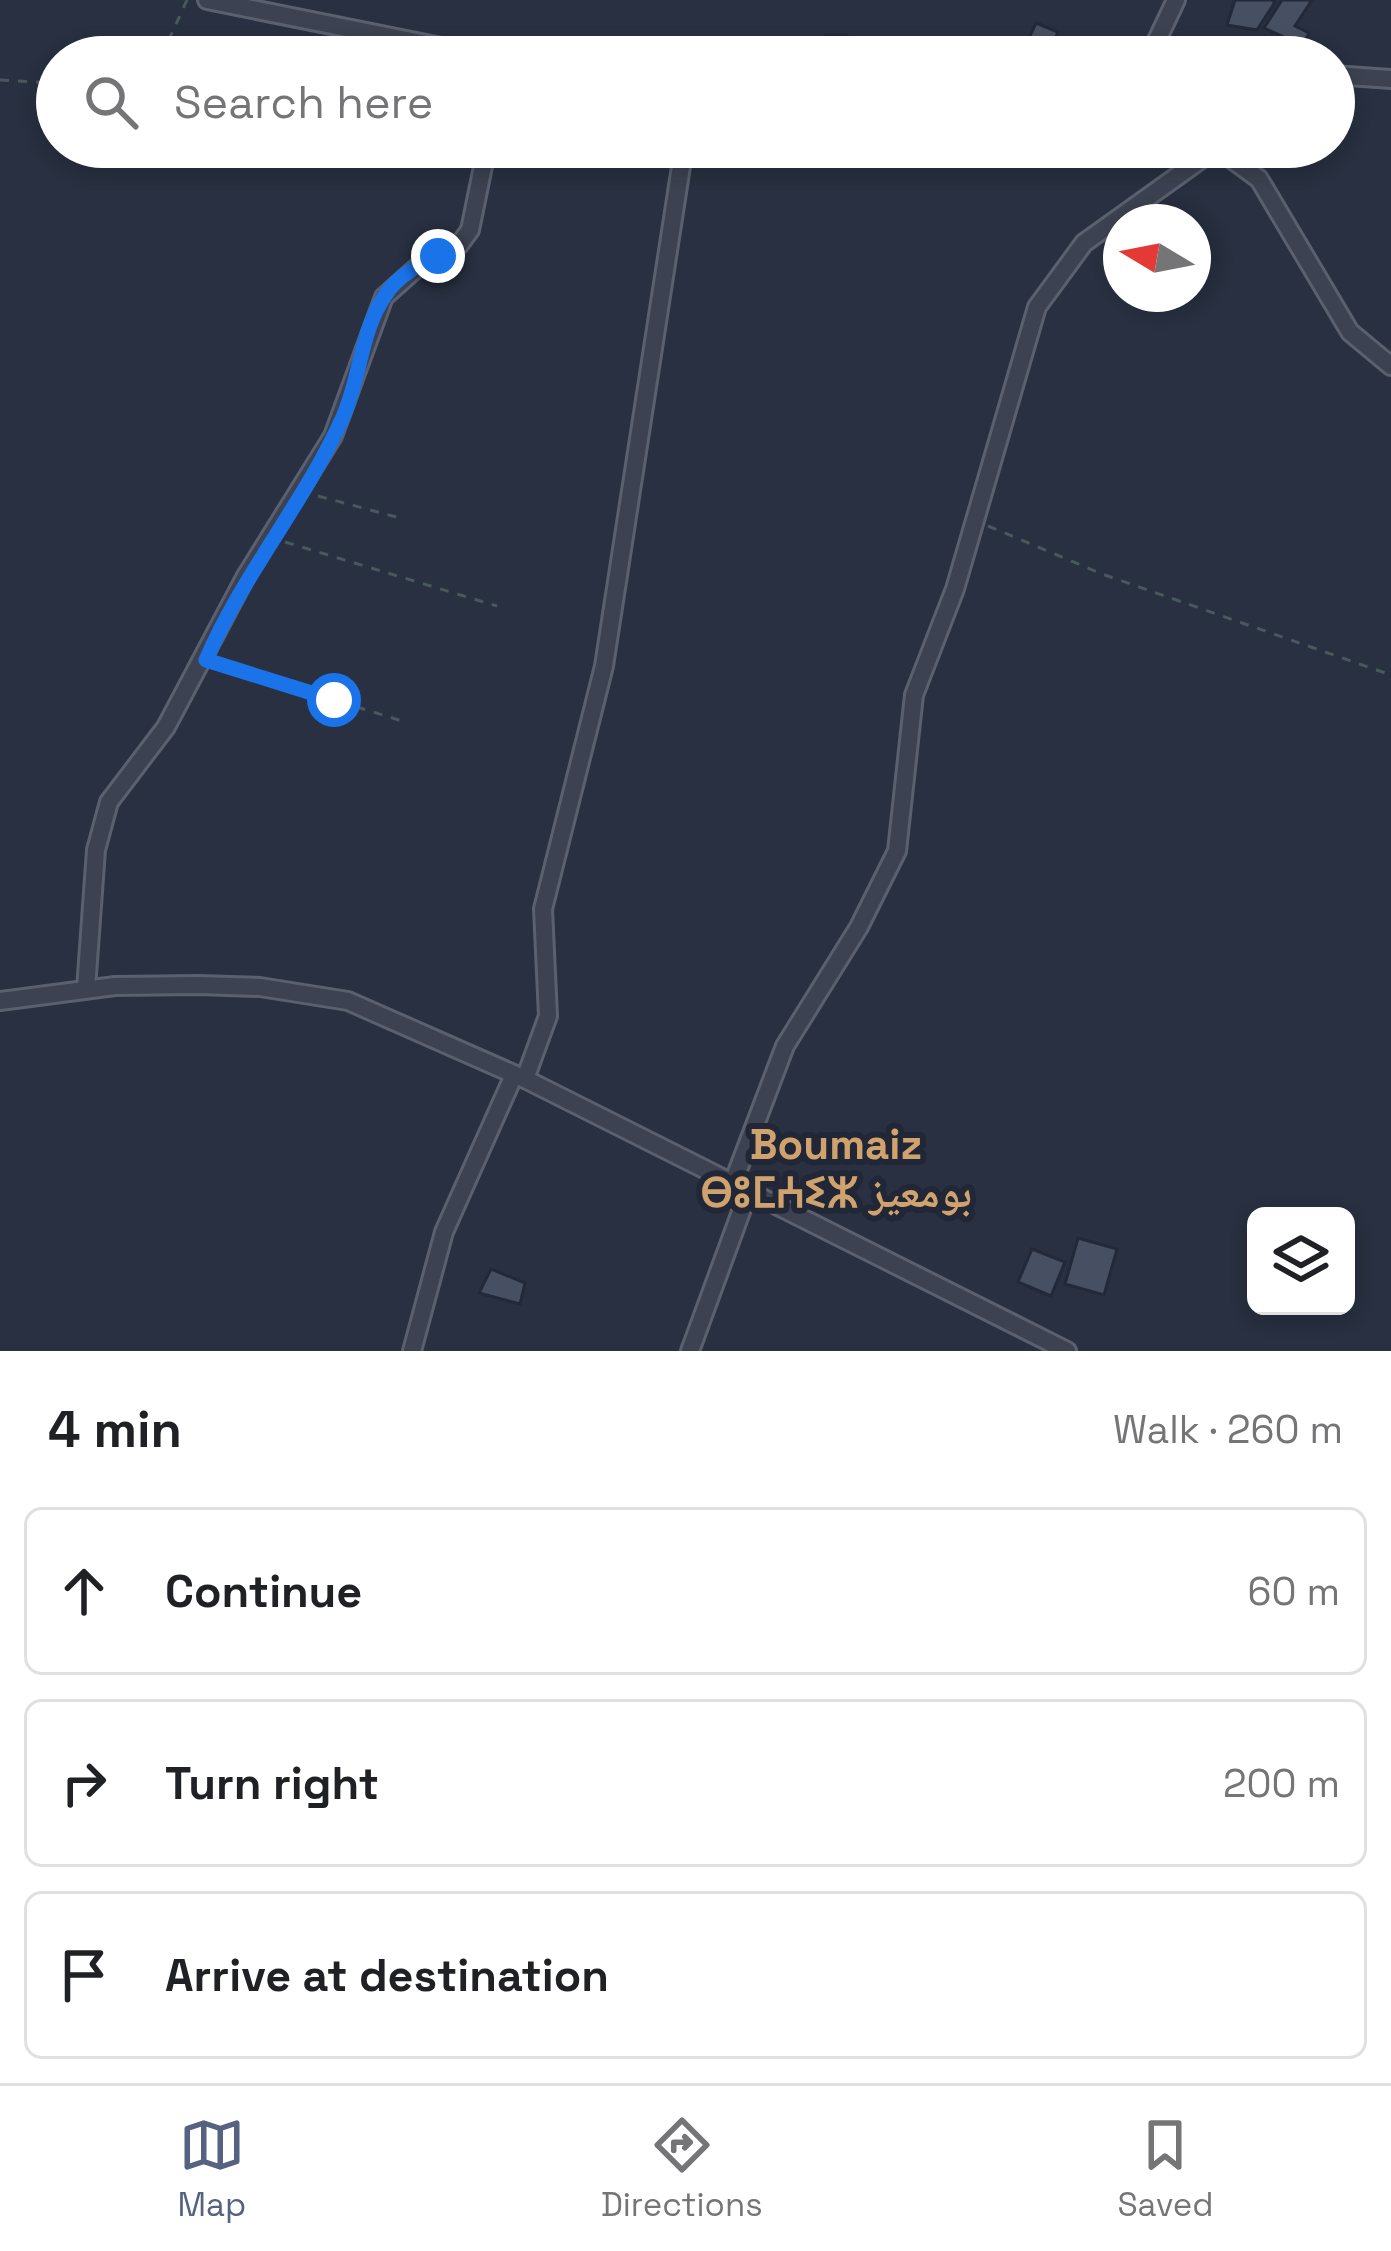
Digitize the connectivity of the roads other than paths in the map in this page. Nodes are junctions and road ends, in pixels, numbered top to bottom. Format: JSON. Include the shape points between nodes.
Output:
{"nodes":[{"id":1,"x":207,"y":0,"type":"edge"},
{"id":2,"x":1176,"y":0,"type":"edge"},
{"id":3,"x":386,"y":36,"type":"edge"},
{"id":4,"x":1159,"y":36,"type":"edge"},
{"id":5,"x":1355,"y":76,"type":"edge"},
{"id":6,"x":1391,"y":79,"type":"edge"},
{"id":7,"x":483,"y":168,"type":"edge"},
{"id":8,"x":681,"y":168,"type":"edge"},
{"id":9,"x":1190,"y":168,"type":"edge"},
{"id":10,"x":1244,"y":168,"type":"edge"},
{"id":11,"x":1391,"y":366,"type":"edge"},
{"id":12,"x":86,"y":989,"type":"junction"},
{"id":13,"x":0,"y":1001,"type":"edge"},
{"id":14,"x":520,"y":1077,"type":"junction"},
{"id":15,"x":741,"y":1187,"type":"junction"},
{"id":16,"x":412,"y":1351,"type":"edge"},
{"id":17,"x":690,"y":1351,"type":"edge"},
{"id":18,"x":1067,"y":1351,"type":"edge"}],
"edges":[{"from":1,"to":3,"type":"street"},
{"from":2,"to":4,"type":"street"},
{"from":5,"to":6,"type":"street"},
{"from":7,"to":12,"type":"street","via":[[470,230],[459,245],[384,296],[344,415],[206,660],[104,814]]},
{"from":8,"to":14,"type":"street","via":[[601,684],[543,909],[548,1016]]},
{"from":9,"to":15,"type":"street","via":[[1084,243],[1037,308],[914,695],[896,851],[785,1046]]},
{"from":10,"to":11,"type":"street","via":[[1259,179],[1350,332]]},
{"from":12,"to":13,"type":"street"},
{"from":12,"to":14,"type":"street","via":[[260,987],[349,1001]]},
{"from":14,"to":15,"type":"street"},
{"from":14,"to":16,"type":"street","via":[[444,1232]]},
{"from":15,"to":17,"type":"street"},
{"from":15,"to":18,"type":"street"}]}
